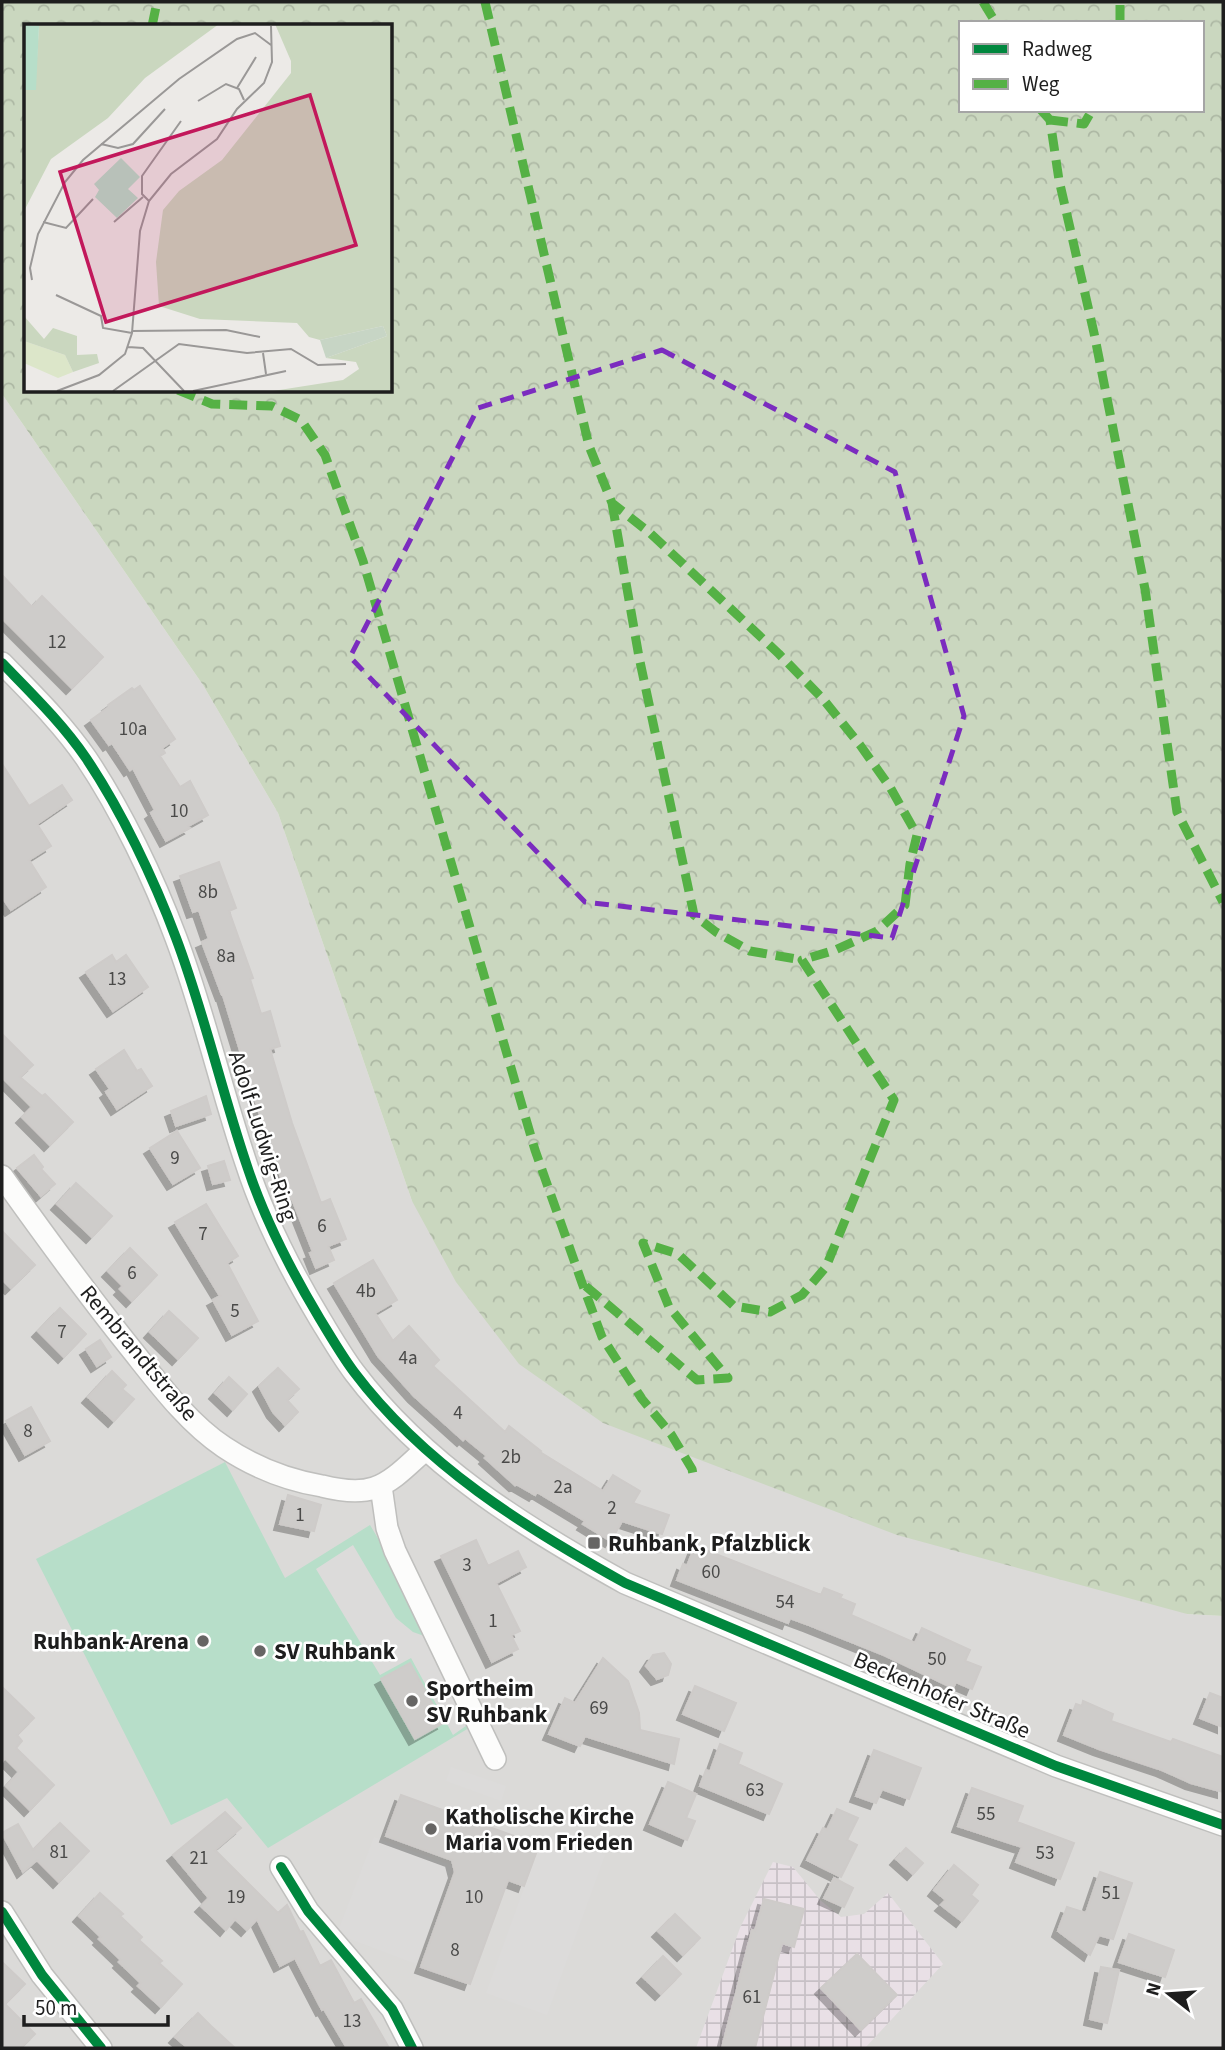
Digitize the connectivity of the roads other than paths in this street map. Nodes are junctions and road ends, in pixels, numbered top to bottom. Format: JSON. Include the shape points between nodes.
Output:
{"nodes":[{"id":1,"x":2,"y":663,"type":"edge"},
{"id":2,"x":2,"y":1176,"type":"edge"},
{"id":3,"x":425,"y":1450,"type":"junction"},
{"id":4,"x":381,"y":1486,"type":"junction"},
{"id":5,"x":648,"y":1593,"type":"joint"},
{"id":6,"x":495,"y":1759,"type":"dead end"},
{"id":7,"x":1223,"y":1825,"type":"edge"},
{"id":8,"x":281,"y":1867,"type":"dead end"},
{"id":9,"x":2,"y":1912,"type":"edge"},
{"id":10,"x":101,"y":2048,"type":"edge"},
{"id":11,"x":412,"y":2048,"type":"edge"}],
"edges":[{"from":1,"to":3,"type":"street","name":"Adolf-Ludwig-Ring","via":[[85,757],[134,844],[175,936],[246,1165],[293,1274],[353,1371]]},
{"from":2,"to":4,"type":"street","name":"Rembrandtstraße","via":[[148,1370],[221,1445],[276,1475],[302,1483],[354,1490]]},
{"from":3,"to":4,"type":"street"},
{"from":3,"to":5,"type":"street","name":"Adolf-Ludwig-Ring","via":[[537,1532]]},
{"from":4,"to":6,"type":"street","via":[[387,1528],[401,1564]]},
{"from":5,"to":7,"type":"street","name":"Beckenhofer Straße","via":[[1056,1766]]},
{"from":8,"to":11,"type":"street","via":[[307,1911],[392,2009]]},
{"from":9,"to":10,"type":"street","via":[[42,1975]]}]}
